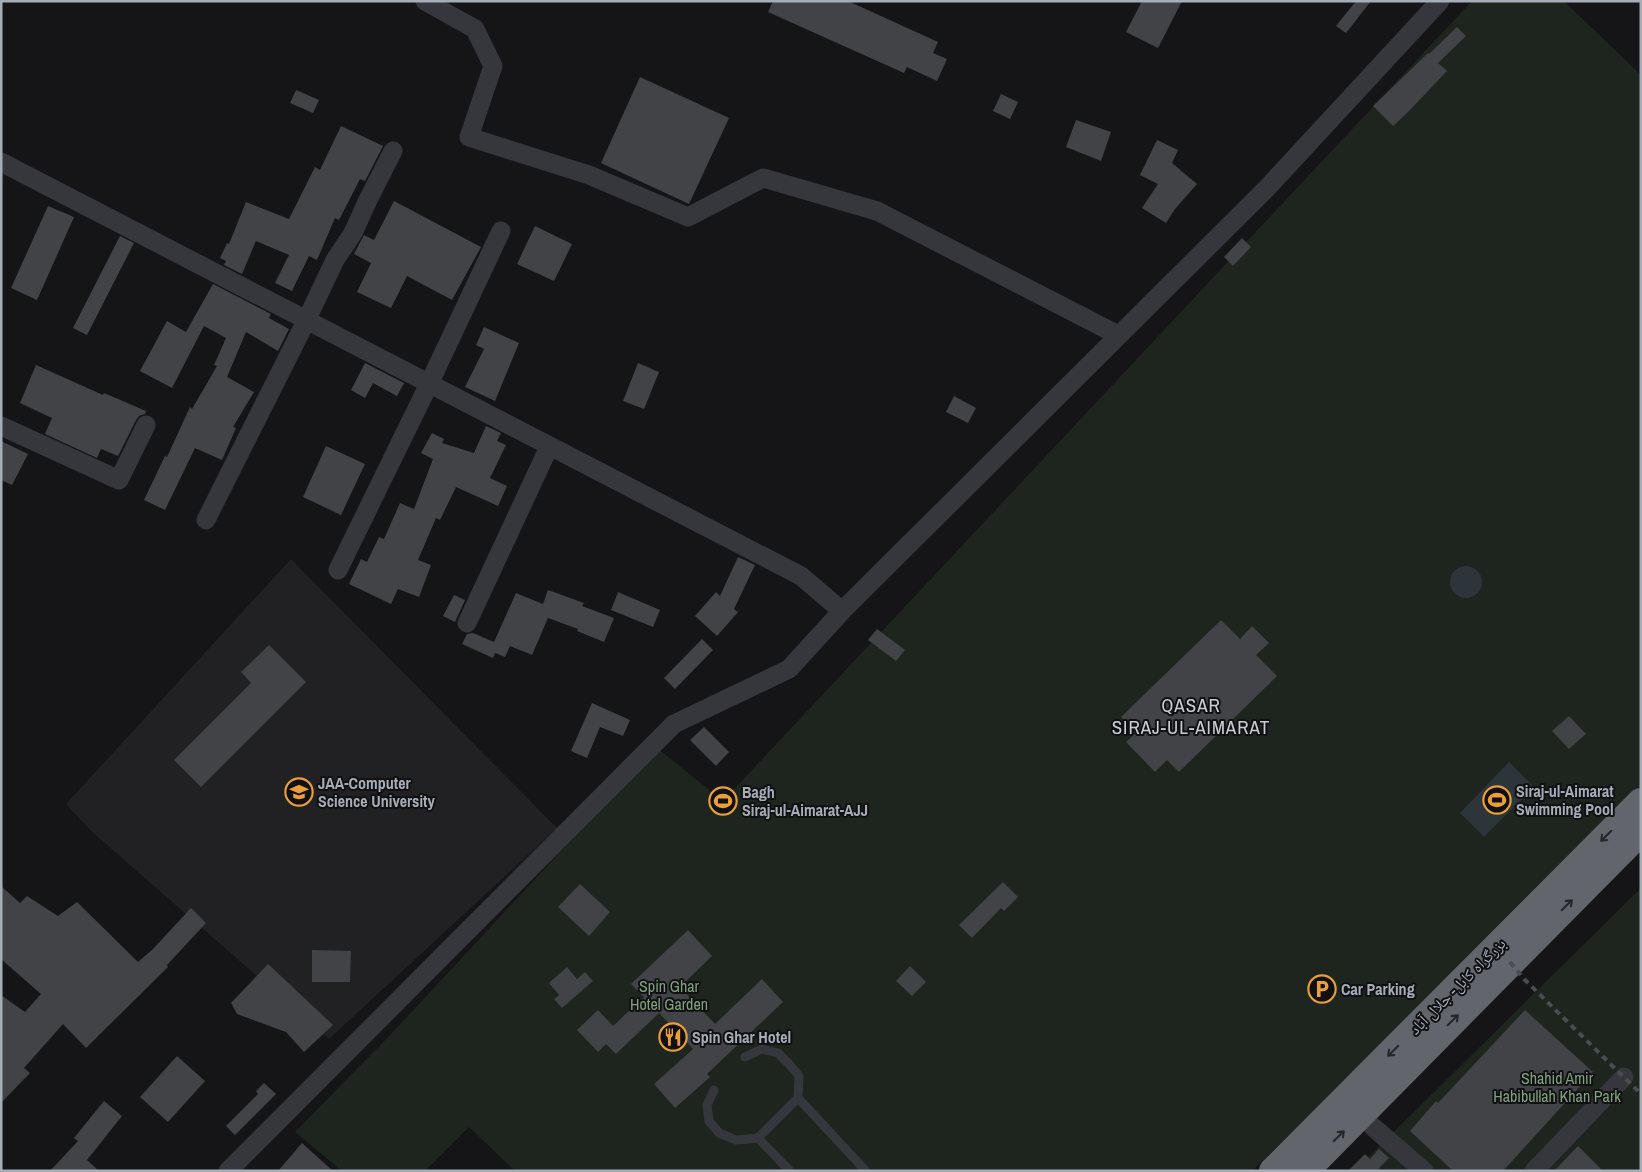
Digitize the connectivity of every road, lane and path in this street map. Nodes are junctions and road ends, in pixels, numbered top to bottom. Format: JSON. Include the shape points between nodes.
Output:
{"nodes":[{"id":1,"x":424,"y":1,"type":"edge"},
{"id":2,"x":1440,"y":1,"type":"edge"},
{"id":3,"x":393,"y":151,"type":"dead end"},
{"id":4,"x":1,"y":162,"type":"edge"},
{"id":5,"x":501,"y":231,"type":"dead end"},
{"id":6,"x":306,"y":321,"type":"junction"},
{"id":7,"x":1118,"y":335,"type":"junction"},
{"id":8,"x":429,"y":384,"type":"junction"},
{"id":9,"x":146,"y":425,"type":"dead end"},
{"id":10,"x":1,"y":426,"type":"edge"},
{"id":11,"x":549,"y":447,"type":"junction"},
{"id":12,"x":206,"y":520,"type":"dead end"},
{"id":13,"x":338,"y":570,"type":"dead end"},
{"id":14,"x":842,"y":611,"type":"junction"},
{"id":15,"x":466,"y":623,"type":"dead end"},
{"id":16,"x":1641,"y":802,"type":"edge"},
{"id":17,"x":1641,"y":831,"type":"edge"},
{"id":18,"x":745,"y":1057,"type":"dead end"},
{"id":19,"x":1624,"y":1077,"type":"dead end"},
{"id":20,"x":714,"y":1090,"type":"dead end"},
{"id":21,"x":798,"y":1098,"type":"junction"},
{"id":22,"x":1373,"y":1127,"type":"dead end"},
{"id":23,"x":758,"y":1138,"type":"junction"},
{"id":24,"x":228,"y":1171,"type":"edge"},
{"id":25,"x":790,"y":1171,"type":"edge"},
{"id":26,"x":866,"y":1171,"type":"edge"},
{"id":27,"x":1273,"y":1171,"type":"edge"},
{"id":28,"x":1305,"y":1171,"type":"edge"},
{"id":29,"x":1424,"y":1171,"type":"edge"},
{"id":30,"x":1534,"y":1171,"type":"edge"}],
"edges":[{"from":1,"to":7,"type":"street","via":[[475,29],[493,66],[469,137],[589,175],[688,217],[763,178],[877,211]]},
{"from":2,"to":7,"type":"street","via":[[1267,188]]},
{"from":3,"to":6,"type":"street"},
{"from":4,"to":6,"type":"street"},
{"from":5,"to":8,"type":"street"},
{"from":6,"to":8,"type":"street"},
{"from":6,"to":12,"type":"street"},
{"from":7,"to":14,"type":"street"},
{"from":8,"to":11,"type":"street"},
{"from":8,"to":13,"type":"street"},
{"from":9,"to":10,"type":"street","via":[[119,480]]},
{"from":11,"to":14,"type":"street","via":[[801,576]]},
{"from":11,"to":15,"type":"street"},
{"from":14,"to":24,"type":"street","via":[[789,669],[674,724]]},
{"from":16,"to":27,"type":"highway","name":"بزرگراه کابل- جلال آباد","one_way":true},
{"from":28,"to":17,"type":"highway","name":"بزرگراه کابل- جلال آباد","one_way":true},
{"from":18,"to":21,"type":"lane","via":[[762,1049],[778,1053],[799,1076]]},
{"from":19,"to":30,"type":"street"},
{"from":20,"to":23,"type":"lane","via":[[707,1105],[709,1120],[719,1132],[736,1140]]},
{"from":21,"to":23,"type":"lane"},
{"from":21,"to":26,"type":"lane"},
{"from":22,"to":29,"type":"street"},
{"from":23,"to":25,"type":"lane"}]}
